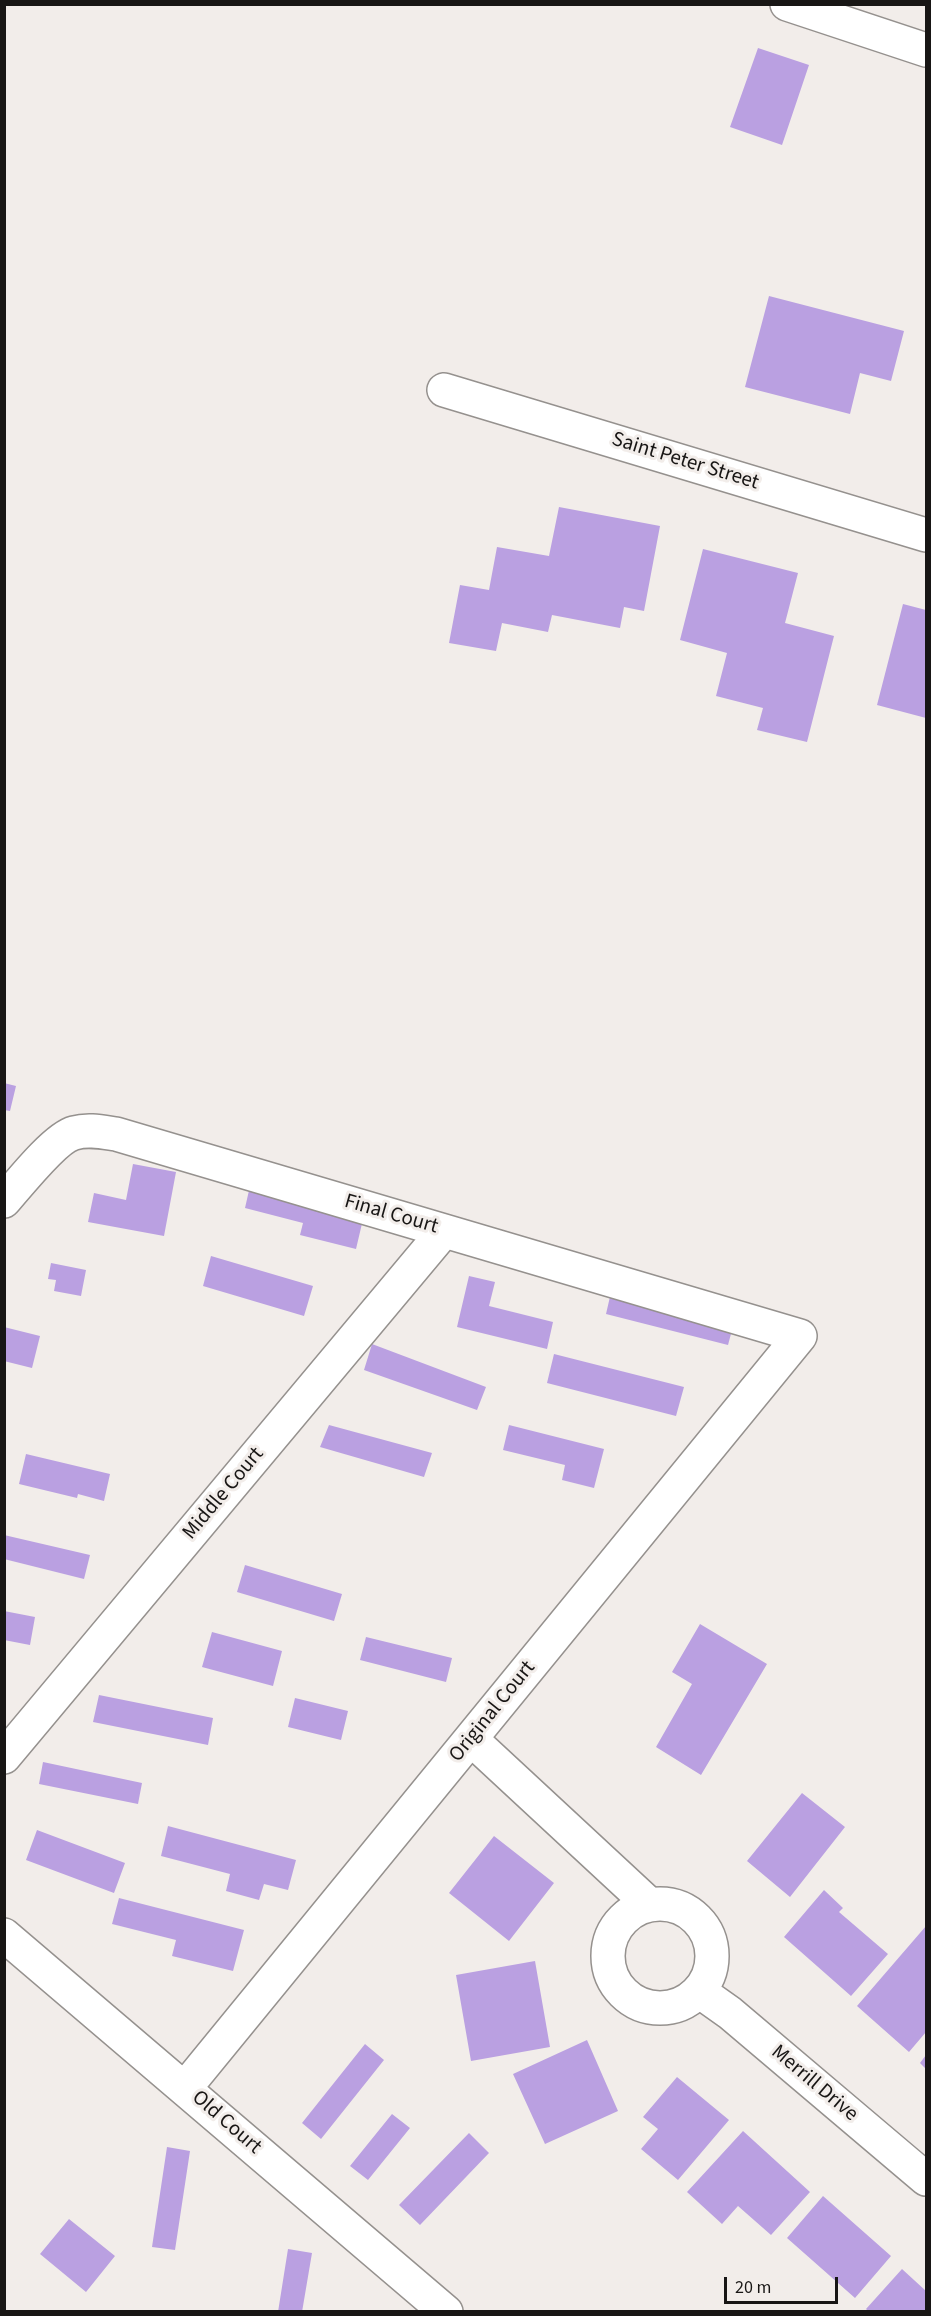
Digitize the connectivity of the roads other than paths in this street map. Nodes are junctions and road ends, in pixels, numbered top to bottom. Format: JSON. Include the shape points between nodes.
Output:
{"nodes":[{"id":1,"x":787,"y":4,"type":"edge"},
{"id":2,"x":927,"y":50,"type":"edge"},
{"id":3,"x":444,"y":390,"type":"dead end"},
{"id":4,"x":927,"y":535,"type":"edge"},
{"id":5,"x":4,"y":1202,"type":"edge"},
{"id":6,"x":444,"y":1231,"type":"junction"},
{"id":7,"x":800,"y":1336,"type":"joint"},
{"id":8,"x":471,"y":1739,"type":"junction"},
{"id":9,"x":4,"y":1757,"type":"edge"},
{"id":10,"x":650,"y":1905,"type":"junction"},
{"id":11,"x":4,"y":1935,"type":"edge"},
{"id":12,"x":699,"y":1991,"type":"junction"},
{"id":13,"x":185,"y":2088,"type":"junction"},
{"id":14,"x":927,"y":2179,"type":"edge"},
{"id":15,"x":425,"y":2305,"type":"edge"}],
"edges":[{"from":1,"to":2,"type":"street"},
{"from":3,"to":4,"type":"street","name":"Saint Peter Street"},
{"from":5,"to":6,"type":"street","name":"Final Court","via":[[36,1162],[72,1133],[91,1131],[116,1134]]},
{"from":6,"to":7,"type":"street","name":"Final Court"},
{"from":6,"to":9,"type":"street","name":"Middle Court"},
{"from":7,"to":8,"type":"street","name":"Original Court"},
{"from":8,"to":10,"type":"street"},
{"from":8,"to":13,"type":"street","name":"Original Court"},
{"from":10,"to":12,"type":"street","via":[[682,1908],[706,1930],[712,1962]]},
{"from":10,"to":12,"type":"street","via":[[620,1923],[611,1939],[608,1957],[620,1990],[650,2008],[686,2002]]},
{"from":11,"to":13,"type":"street","name":"Old Court"},
{"from":12,"to":14,"type":"street","name":"Merrill Drive"},
{"from":13,"to":15,"type":"street","name":"Old Court"}]}
